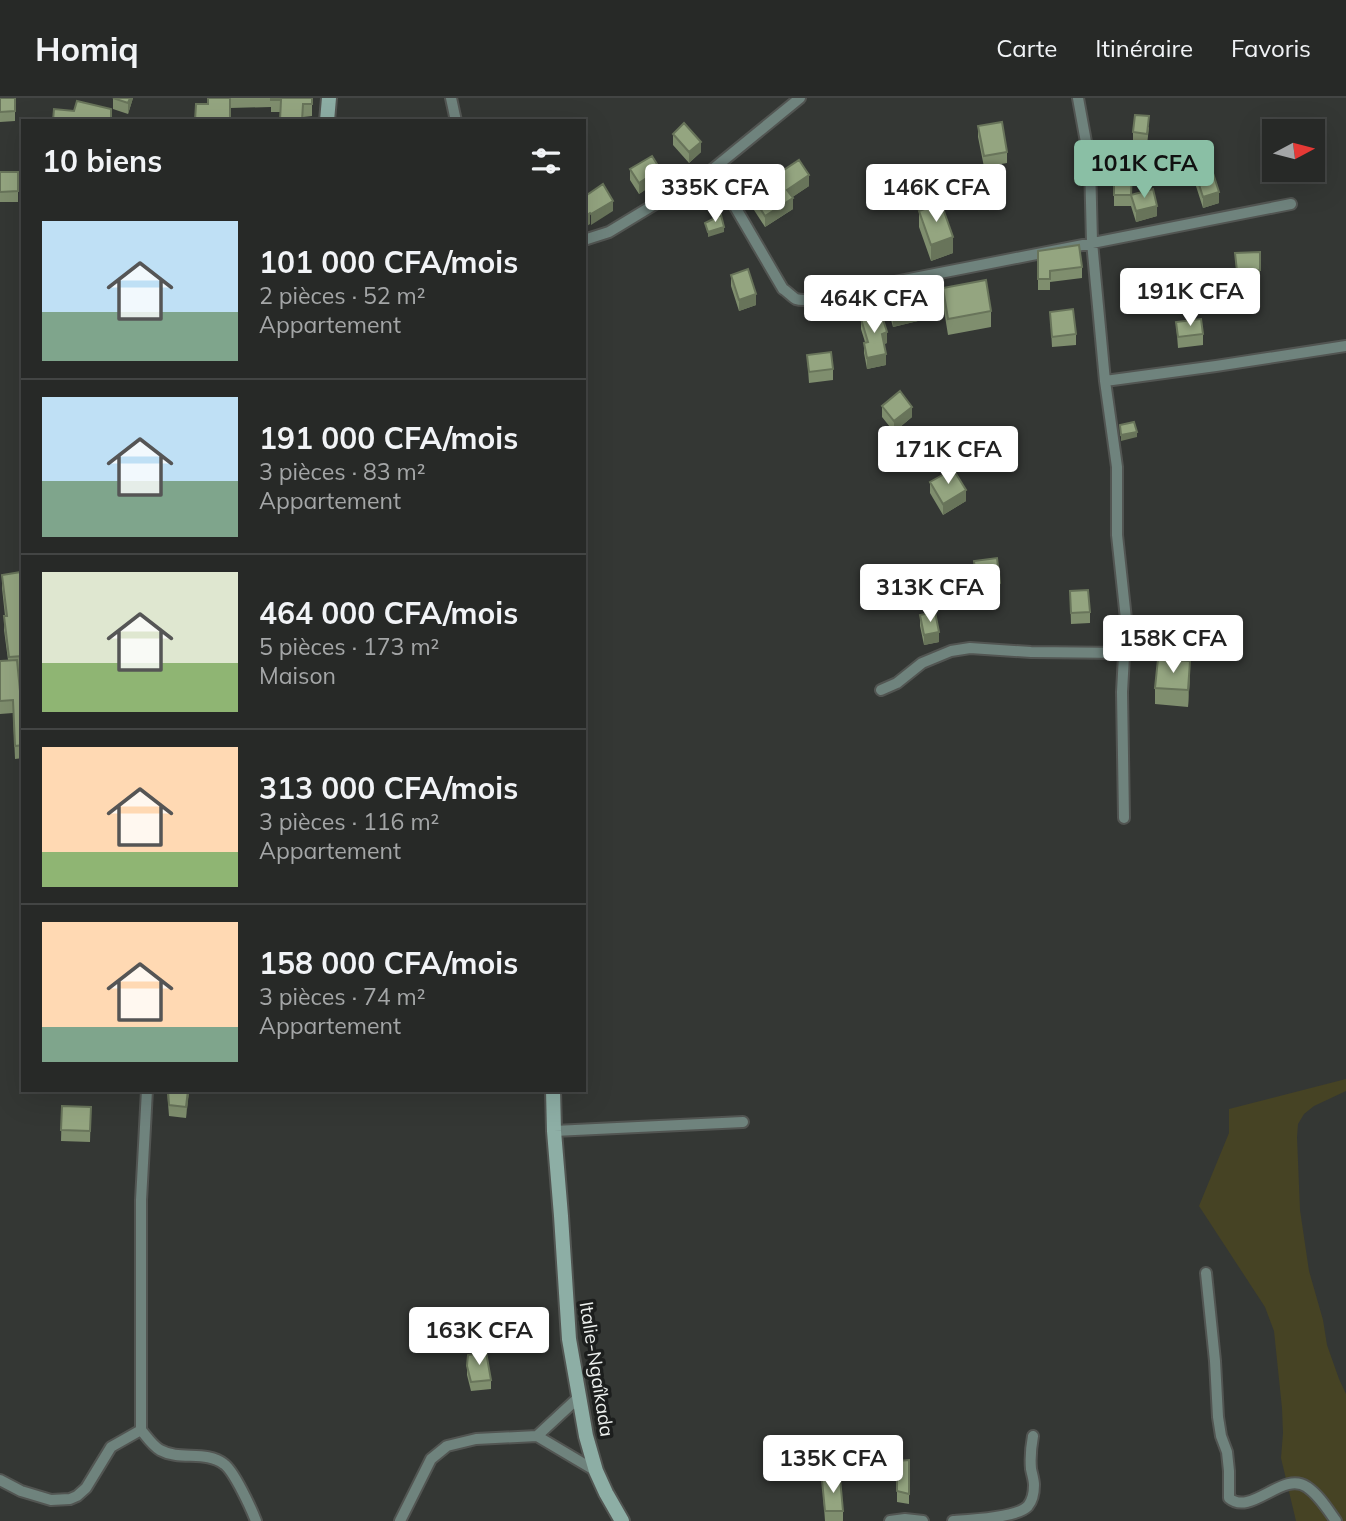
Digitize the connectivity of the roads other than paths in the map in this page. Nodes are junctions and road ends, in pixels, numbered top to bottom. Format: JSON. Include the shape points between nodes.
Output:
{"nodes":[{"id":1,"x":328,"y":98,"type":"edge"},
{"id":2,"x":451,"y":98,"type":"edge"},
{"id":3,"x":800,"y":98,"type":"edge"},
{"id":4,"x":1079,"y":98,"type":"edge"},
{"id":5,"x":327,"y":119,"type":"edge"},
{"id":6,"x":456,"y":119,"type":"edge"},
{"id":7,"x":713,"y":169,"type":"junction"},
{"id":8,"x":1291,"y":204,"type":"dead end"},
{"id":9,"x":586,"y":239,"type":"edge"},
{"id":10,"x":1092,"y":242,"type":"junction"},
{"id":11,"x":1346,"y":346,"type":"edge"},
{"id":12,"x":1105,"y":381,"type":"junction"},
{"id":13,"x":1124,"y":653,"type":"junction"},
{"id":14,"x":881,"y":690,"type":"dead end"},
{"id":15,"x":1124,"y":818,"type":"dead end"},
{"id":16,"x":147,"y":1092,"type":"edge"},
{"id":17,"x":552,"y":1092,"type":"edge"},
{"id":18,"x":743,"y":1122,"type":"dead end"},
{"id":19,"x":554,"y":1131,"type":"junction"},
{"id":20,"x":1206,"y":1273,"type":"dead end"},
{"id":21,"x":579,"y":1397,"type":"junction"},
{"id":22,"x":141,"y":1430,"type":"junction"},
{"id":23,"x":537,"y":1436,"type":"junction"},
{"id":24,"x":1033,"y":1436,"type":"dead end"},
{"id":25,"x":596,"y":1471,"type":"junction"},
{"id":26,"x":0,"y":1480,"type":"edge"},
{"id":27,"x":256,"y":1521,"type":"edge"},
{"id":28,"x":400,"y":1521,"type":"edge"},
{"id":29,"x":622,"y":1521,"type":"edge"},
{"id":30,"x":890,"y":1521,"type":"edge"},
{"id":31,"x":923,"y":1521,"type":"edge"},
{"id":32,"x":953,"y":1521,"type":"edge"},
{"id":33,"x":1336,"y":1521,"type":"edge"}],
"edges":[{"from":1,"to":5,"type":"street"},
{"from":2,"to":6,"type":"street"},
{"from":3,"to":7,"type":"street"},
{"from":4,"to":10,"type":"street","via":[[1090,163]]},
{"from":7,"to":9,"type":"street","via":[[609,232]]},
{"from":7,"to":10,"type":"street","via":[[783,289],[796,299]]},
{"from":8,"to":10,"type":"street"},
{"from":10,"to":12,"type":"street"},
{"from":11,"to":12,"type":"street"},
{"from":12,"to":13,"type":"street","via":[[1117,467]]},
{"from":13,"to":14,"type":"street","via":[[970,648],[922,663]]},
{"from":13,"to":15,"type":"street"},
{"from":16,"to":22,"type":"street","via":[[141,1200]]},
{"from":17,"to":19,"type":"street","name":"Italie-Ngaîkada"},
{"from":18,"to":19,"type":"street"},
{"from":19,"to":21,"type":"street","name":"Italie-Ngaîkada","via":[[569,1339]]},
{"from":20,"to":33,"type":"street","via":[[1229,1498],[1244,1502],[1300,1484]]},
{"from":21,"to":23,"type":"street"},
{"from":21,"to":25,"type":"street","name":"Italie-Ngaîkada"},
{"from":22,"to":26,"type":"street","via":[[111,1447],[86,1488],[70,1499],[51,1500]]},
{"from":22,"to":27,"type":"street","via":[[162,1451],[221,1461]]},
{"from":23,"to":25,"type":"street"},
{"from":23,"to":28,"type":"street","via":[[476,1439],[447,1446],[431,1459]]},
{"from":24,"to":32,"type":"street","via":[[1034,1485],[1029,1506],[1002,1516]]},
{"from":25,"to":29,"type":"street","name":"Italie-Ngaîkada"},
{"from":30,"to":31,"type":"street"}]}
